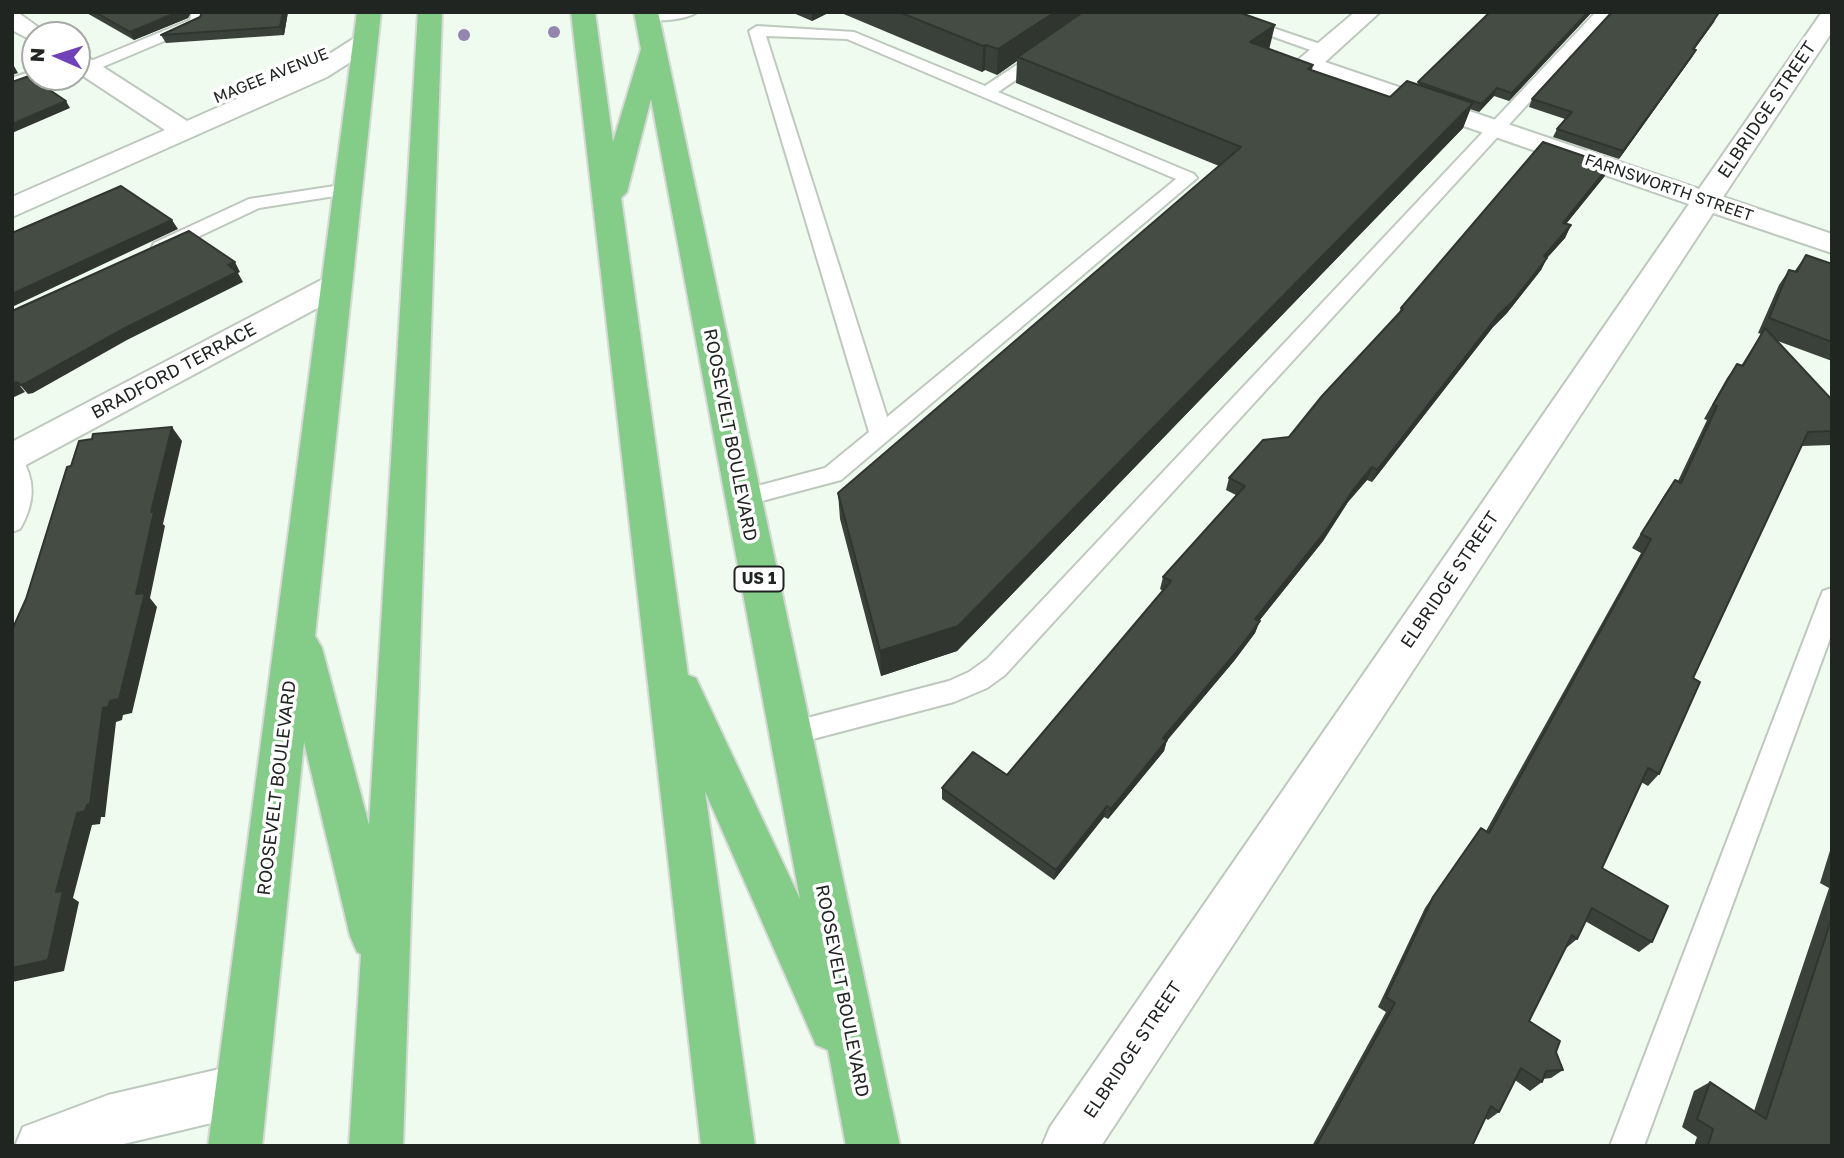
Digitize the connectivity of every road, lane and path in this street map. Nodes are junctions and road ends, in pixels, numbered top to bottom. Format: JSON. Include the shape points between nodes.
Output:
{"nodes":[{"id":1,"x":199,"y":12,"type":"edge"},
{"id":2,"x":430,"y":12,"type":"edge"},
{"id":3,"x":583,"y":12,"type":"edge"},
{"id":4,"x":690,"y":12,"type":"edge"},
{"id":5,"x":749,"y":12,"type":"edge"},
{"id":6,"x":1211,"y":12,"type":"edge"},
{"id":7,"x":1370,"y":12,"type":"edge"},
{"id":8,"x":1605,"y":12,"type":"edge"},
{"id":9,"x":1832,"y":14,"type":"edge"},
{"id":10,"x":648,"y":25,"type":"edge"},
{"id":11,"x":367,"y":27,"type":"edge"},
{"id":12,"x":757,"y":32,"type":"junction"},
{"id":13,"x":1062,"y":41,"type":"edge"},
{"id":14,"x":1316,"y":57,"type":"junction"},
{"id":15,"x":91,"y":61,"type":"edge"},
{"id":16,"x":91,"y":70,"type":"edge"},
{"id":17,"x":986,"y":93,"type":"junction"},
{"id":18,"x":176,"y":125,"type":"junction"},
{"id":19,"x":1495,"y":128,"type":"junction"},
{"id":20,"x":12,"y":187,"type":"edge"},
{"id":21,"x":348,"y":189,"type":"junction"},
{"id":22,"x":1706,"y":201,"type":"junction"},
{"id":23,"x":608,"y":207,"type":"junction"},
{"id":24,"x":12,"y":208,"type":"edge"},
{"id":25,"x":1832,"y":244,"type":"edge"},
{"id":26,"x":146,"y":254,"type":"edge"},
{"id":27,"x":336,"y":285,"type":"junction"},
{"id":28,"x":881,"y":434,"type":"junction"},
{"id":29,"x":12,"y":459,"type":"edge"},
{"id":30,"x":743,"y":498,"type":"junction"},
{"id":31,"x":12,"y":523,"type":"edge"},
{"id":32,"x":1832,"y":598,"type":"edge"},
{"id":33,"x":296,"y":626,"type":"junction"},
{"id":34,"x":665,"y":654,"type":"junction"},
{"id":35,"x":790,"y":733,"type":"junction"},
{"id":36,"x":384,"y":975,"type":"junction"},
{"id":37,"x":242,"y":1090,"type":"junction"},
{"id":38,"x":862,"y":1090,"type":"junction"},
{"id":39,"x":42,"y":1146,"type":"edge"},
{"id":40,"x":235,"y":1146,"type":"edge"},
{"id":41,"x":376,"y":1146,"type":"edge"},
{"id":42,"x":728,"y":1146,"type":"edge"},
{"id":43,"x":873,"y":1146,"type":"edge"},
{"id":44,"x":1069,"y":1146,"type":"edge"},
{"id":45,"x":1628,"y":1146,"type":"edge"}],
"edges":[{"from":1,"to":15,"type":"lane","via":[[197,22]]},
{"from":2,"to":36,"type":"highway"},
{"from":3,"to":23,"type":"highway"},
{"from":4,"to":10,"type":"lane"},
{"from":5,"to":12,"type":"lane"},
{"from":6,"to":14,"type":"lane"},
{"from":7,"to":14,"type":"street"},
{"from":8,"to":19,"type":"lane"},
{"from":9,"to":22,"type":"street","name":"ELBRIDGE STREET"},
{"from":10,"to":23,"type":"highway"},
{"from":10,"to":30,"type":"highway","name":"ROOSEVELT BOULEVARD","number":"US 1"},
{"from":11,"to":18,"type":"street","name":"MAGEE AVENUE","via":[[318,72]]},
{"from":11,"to":21,"type":"highway","name":"ROOSEVELT BOULEVARD"},
{"from":12,"to":17,"type":"lane","via":[[849,35]]},
{"from":12,"to":28,"type":"lane"},
{"from":13,"to":17,"type":"lane"},
{"from":14,"to":19,"type":"street","name":"FARNSWORTH STREET"},
{"from":16,"to":18,"type":"street"},
{"from":17,"to":28,"type":"lane","via":[[1188,178]]},
{"from":18,"to":20,"type":"street","name":"MAGEE AVENUE"},
{"from":18,"to":24,"type":"street","name":"MAGEE AVENUE"},
{"from":19,"to":22,"type":"street","name":"FARNSWORTH STREET"},
{"from":19,"to":35,"type":"lane","via":[[996,667],[954,691]]},
{"from":21,"to":26,"type":"lane","via":[[255,203]]},
{"from":21,"to":27,"type":"highway","name":"ROOSEVELT BOULEVARD"},
{"from":22,"to":25,"type":"street","name":"FARNSWORTH STREET"},
{"from":22,"to":44,"type":"street","name":"ELBRIDGE STREET"},
{"from":23,"to":34,"type":"highway"},
{"from":27,"to":29,"type":"street","name":"BRADFORD TERRACE"},
{"from":27,"to":33,"type":"highway","name":"ROOSEVELT BOULEVARD"},
{"from":28,"to":30,"type":"lane","via":[[833,474]]},
{"from":29,"to":31,"type":"lane","via":[[22,475],[22,492]]},
{"from":30,"to":35,"type":"highway","name":"ROOSEVELT BOULEVARD","number":"US 1"},
{"from":32,"to":45,"type":"lane"},
{"from":33,"to":36,"type":"highway"},
{"from":33,"to":37,"type":"highway","name":"ROOSEVELT BOULEVARD"},
{"from":34,"to":38,"type":"highway"},
{"from":34,"to":42,"type":"highway"},
{"from":35,"to":38,"type":"highway","name":"ROOSEVELT BOULEVARD","number":"US 1"},
{"from":36,"to":41,"type":"highway"},
{"from":37,"to":39,"type":"street","via":[[108,1121]]},
{"from":37,"to":40,"type":"highway","name":"ROOSEVELT BOULEVARD"},
{"from":38,"to":43,"type":"highway","name":"ROOSEVELT BOULEVARD","number":"US 1"}]}
